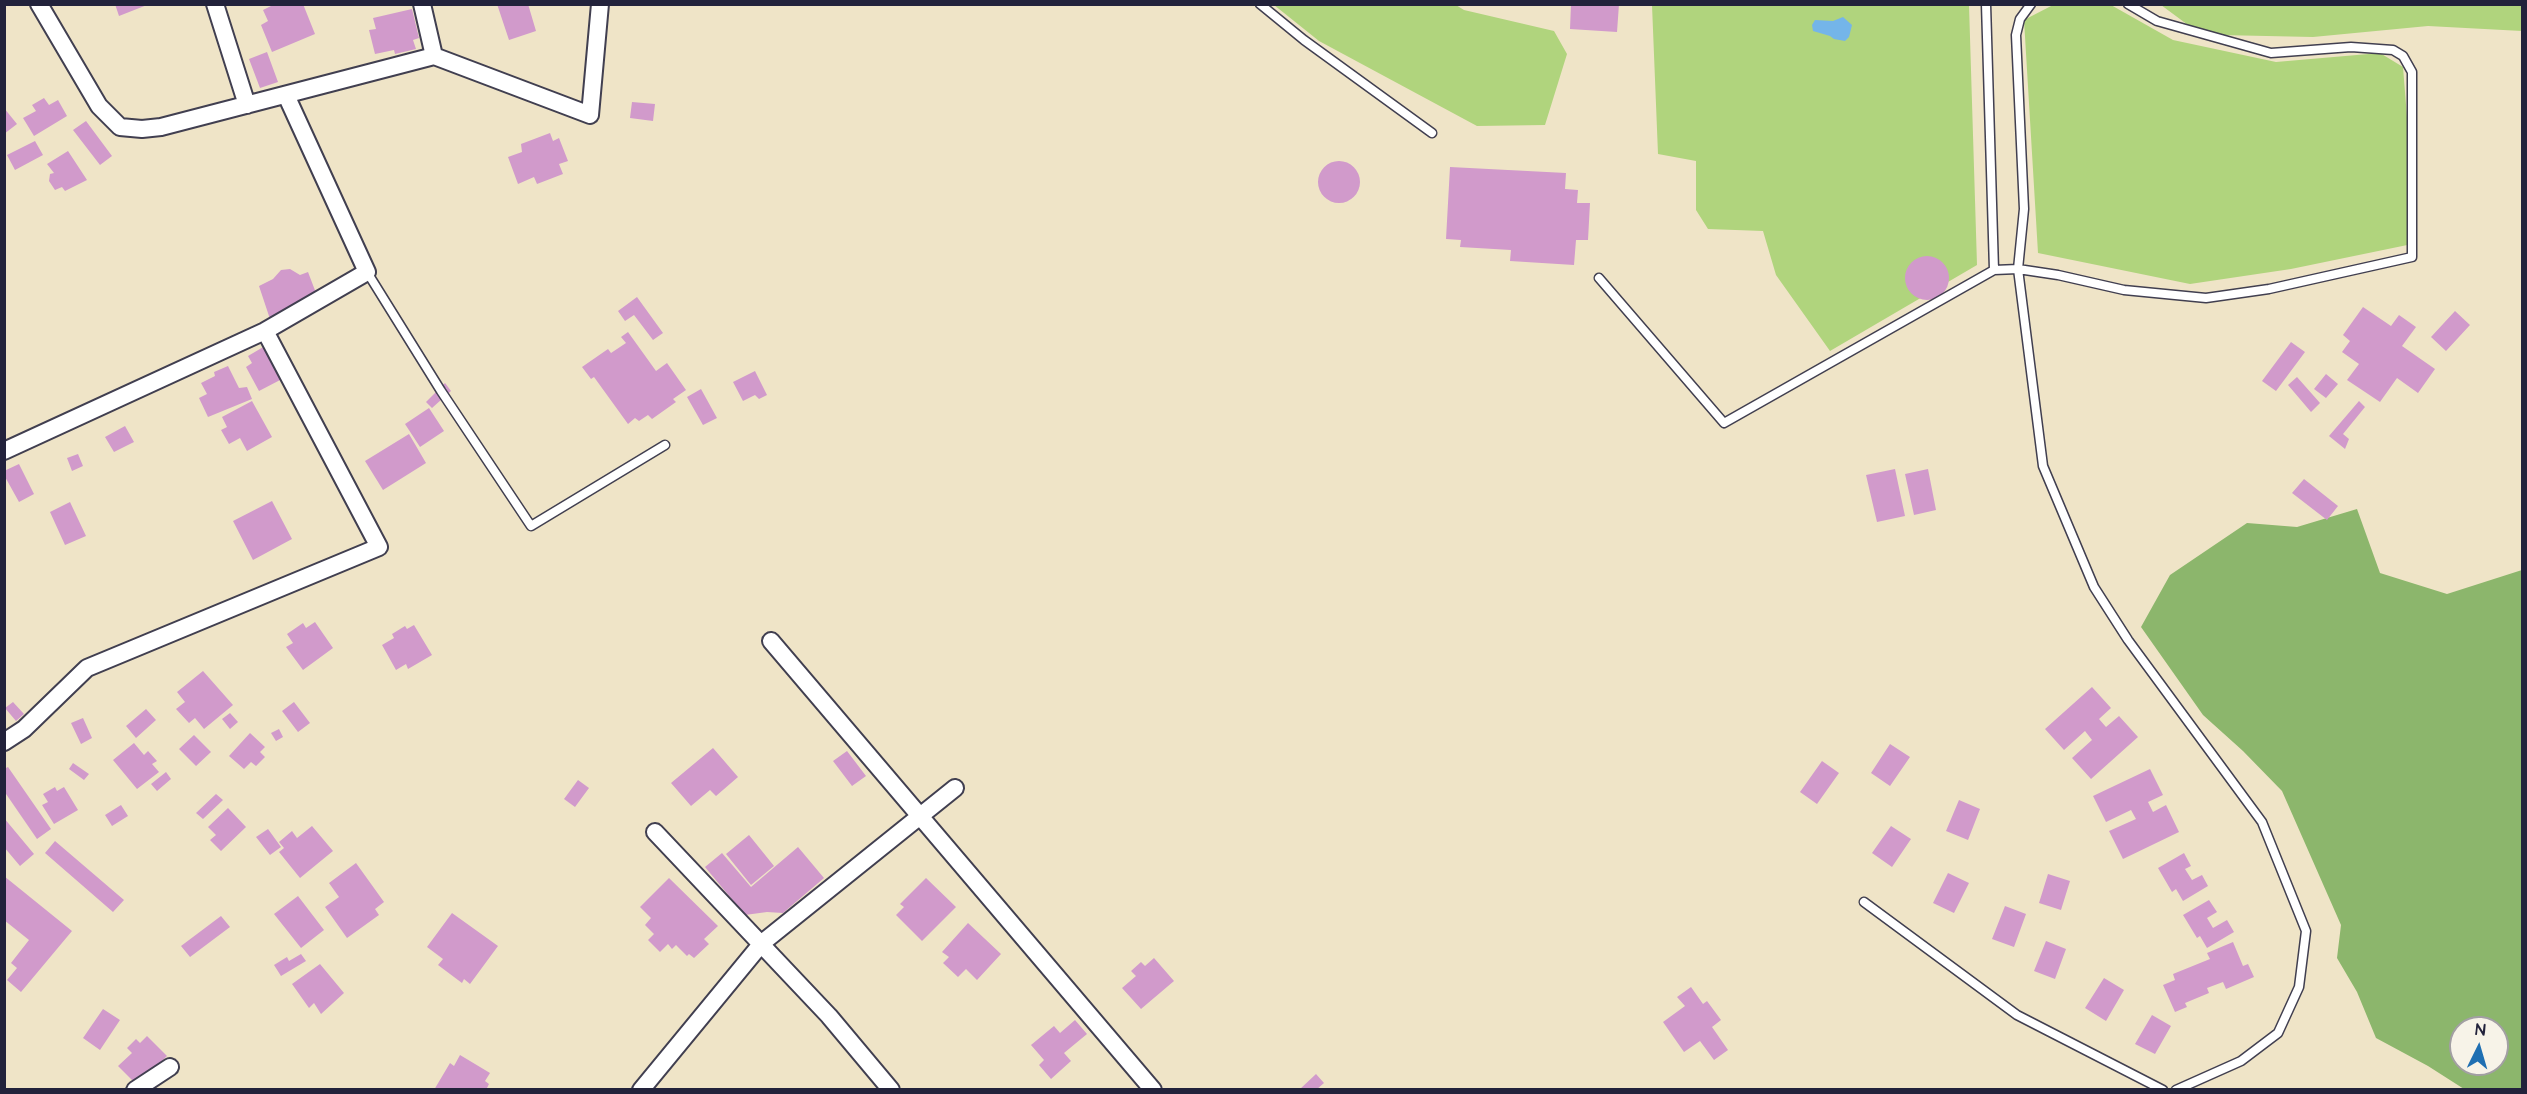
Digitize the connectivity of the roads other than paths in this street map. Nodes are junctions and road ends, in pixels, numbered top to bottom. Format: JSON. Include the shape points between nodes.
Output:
{"nodes":[{"id":1,"x":39,"y":4,"type":"edge"},
{"id":2,"x":215,"y":4,"type":"edge"},
{"id":3,"x":422,"y":4,"type":"edge"},
{"id":4,"x":600,"y":4,"type":"edge"},
{"id":5,"x":1260,"y":4,"type":"edge"},
{"id":6,"x":1986,"y":4,"type":"edge"},
{"id":7,"x":2031,"y":4,"type":"edge"},
{"id":8,"x":2128,"y":4,"type":"edge"},
{"id":9,"x":434,"y":56,"type":"junction"},
{"id":10,"x":286,"y":95,"type":"junction"},
{"id":11,"x":247,"y":105,"type":"junction"},
{"id":12,"x":1432,"y":133,"type":"dead end"},
{"id":13,"x":2018,"y":269,"type":"junction"},
{"id":14,"x":1994,"y":270,"type":"junction"},
{"id":15,"x":367,"y":272,"type":"junction"},
{"id":16,"x":1599,"y":278,"type":"dead end"},
{"id":17,"x":265,"y":331,"type":"junction"},
{"id":18,"x":665,"y":445,"type":"dead end"},
{"id":19,"x":4,"y":451,"type":"edge"},
{"id":20,"x":771,"y":641,"type":"dead end"},
{"id":21,"x":4,"y":742,"type":"edge"},
{"id":22,"x":955,"y":788,"type":"dead end"},
{"id":23,"x":921,"y":815,"type":"junction"},
{"id":24,"x":655,"y":832,"type":"dead end"},
{"id":25,"x":1864,"y":902,"type":"dead end"},
{"id":26,"x":762,"y":943,"type":"junction"},
{"id":27,"x":170,"y":1066,"type":"dead end"},
{"id":28,"x":135,"y":1089,"type":"edge"},
{"id":29,"x":641,"y":1089,"type":"edge"},
{"id":30,"x":891,"y":1089,"type":"edge"},
{"id":31,"x":1153,"y":1089,"type":"edge"},
{"id":32,"x":2163,"y":1089,"type":"edge"},
{"id":33,"x":2176,"y":1089,"type":"edge"}],
"edges":[{"from":1,"to":11,"type":"street","via":[[99,106],[120,127],[161,127]]},
{"from":2,"to":11,"type":"street"},
{"from":3,"to":9,"type":"street"},
{"from":4,"to":9,"type":"street","via":[[590,115]]},
{"from":5,"to":12,"type":"lane"},
{"from":6,"to":14,"type":"lane"},
{"from":7,"to":13,"type":"lane","via":[[2020,19],[2016,35],[2024,210]]},
{"from":8,"to":13,"type":"lane","via":[[2157,21],[2271,53],[2351,47],[2393,50],[2403,56],[2412,72],[2412,257],[2269,289],[2206,298],[2124,290]]},
{"from":9,"to":10,"type":"street"},
{"from":10,"to":11,"type":"street"},
{"from":10,"to":15,"type":"street"},
{"from":13,"to":14,"type":"lane"},
{"from":13,"to":33,"type":"lane","via":[[2043,466],[2094,586],[2128,640],[2262,822],[2306,932],[2299,987],[2278,1033],[2241,1061]]},
{"from":14,"to":16,"type":"lane","via":[[1724,423]]},
{"from":15,"to":17,"type":"street"},
{"from":15,"to":18,"type":"lane","via":[[531,526]]},
{"from":17,"to":19,"type":"street"},
{"from":17,"to":21,"type":"street","via":[[380,547],[87,668],[24,729]]},
{"from":20,"to":23,"type":"street"},
{"from":22,"to":23,"type":"street"},
{"from":23,"to":26,"type":"street"},
{"from":23,"to":31,"type":"street"},
{"from":24,"to":26,"type":"street"},
{"from":25,"to":32,"type":"lane","via":[[2017,1015]]},
{"from":26,"to":29,"type":"street"},
{"from":26,"to":30,"type":"street"},
{"from":27,"to":28,"type":"street"}]}
